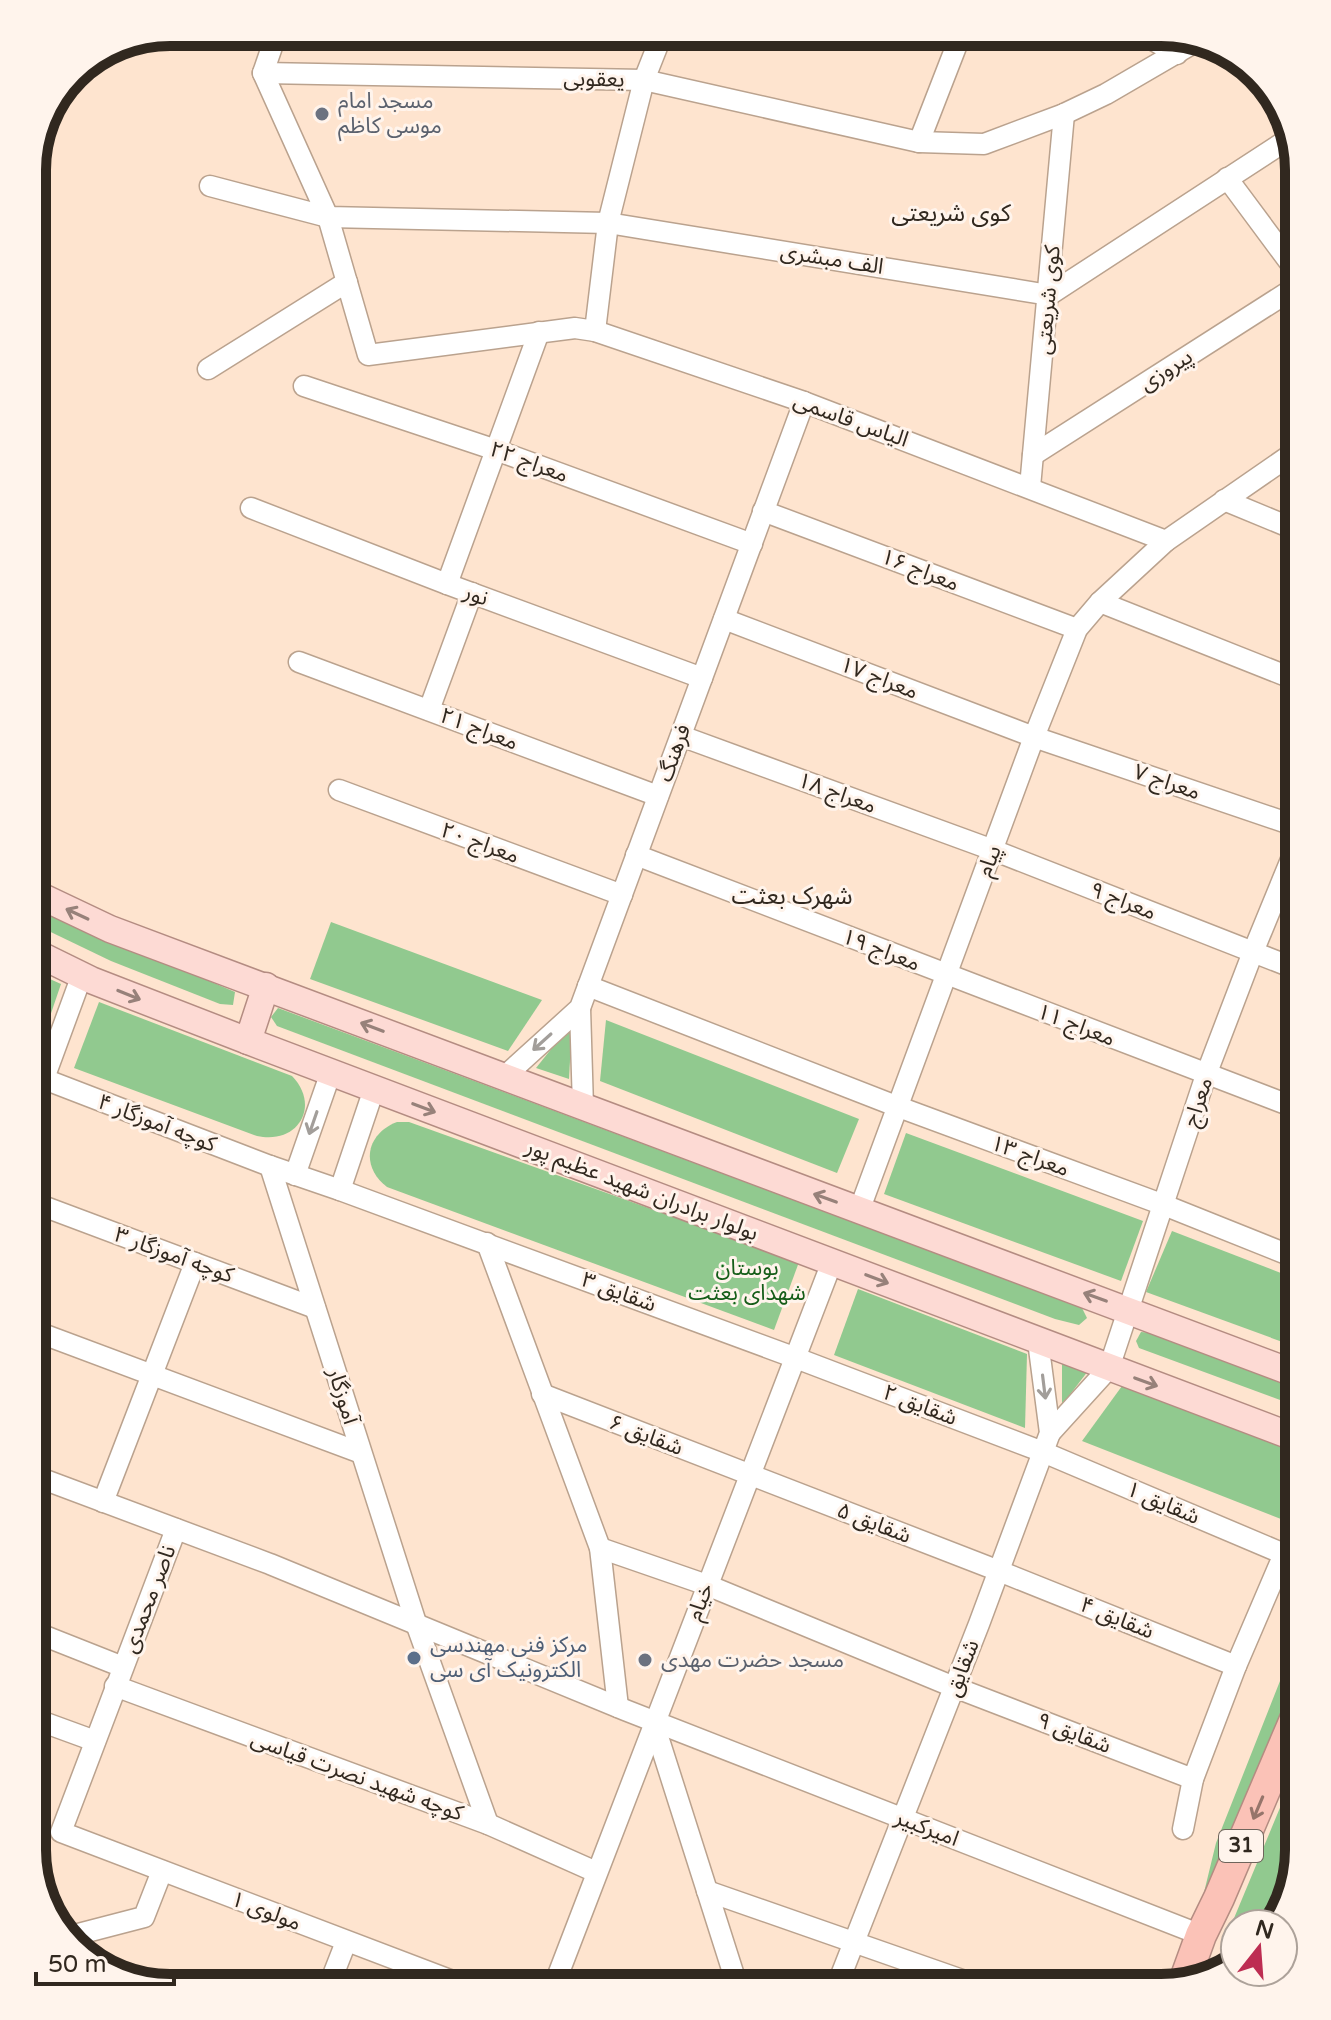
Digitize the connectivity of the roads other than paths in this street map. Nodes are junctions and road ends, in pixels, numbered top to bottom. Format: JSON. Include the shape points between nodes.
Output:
{"nodes":[{"id":1,"x":272,"y":46,"type":"edge"},
{"id":2,"x":657,"y":46,"type":"edge"},
{"id":3,"x":956,"y":46,"type":"edge"},
{"id":4,"x":1163,"y":46,"type":"edge"},
{"id":5,"x":1186,"y":48,"type":"edge"},
{"id":6,"x":1177,"y":54,"type":"junction"},
{"id":7,"x":263,"y":73,"type":"junction"},
{"id":8,"x":644,"y":80,"type":"junction"},
{"id":9,"x":1064,"y":114,"type":"junction"},
{"id":10,"x":919,"y":142,"type":"junction"},
{"id":11,"x":1282,"y":143,"type":"edge"},
{"id":12,"x":1227,"y":178,"type":"junction"},
{"id":13,"x":210,"y":186,"type":"dead end"},
{"id":14,"x":328,"y":217,"type":"junction"},
{"id":15,"x":608,"y":223,"type":"junction"},
{"id":16,"x":1285,"y":256,"type":"edge"},
{"id":17,"x":347,"y":282,"type":"junction"},
{"id":18,"x":1285,"y":294,"type":"edge"},
{"id":19,"x":1049,"y":295,"type":"junction"},
{"id":20,"x":595,"y":331,"type":"junction"},
{"id":21,"x":539,"y":332,"type":"junction"},
{"id":22,"x":208,"y":369,"type":"dead end"},
{"id":23,"x":304,"y":386,"type":"dead end"},
{"id":24,"x":804,"y":402,"type":"junction"},
{"id":25,"x":496,"y":450,"type":"junction"},
{"id":26,"x":1033,"y":455,"type":"junction"},
{"id":27,"x":1285,"y":459,"type":"edge"},
{"id":28,"x":1030,"y":487,"type":"junction"},
{"id":29,"x":1224,"y":500,"type":"junction"},
{"id":30,"x":251,"y":508,"type":"dead end"},
{"id":31,"x":763,"y":511,"type":"junction"},
{"id":32,"x":1285,"y":525,"type":"edge"},
{"id":33,"x":1166,"y":541,"type":"junction"},
{"id":34,"x":752,"y":544,"type":"junction"},
{"id":35,"x":447,"y":584,"type":"junction"},
{"id":36,"x":472,"y":593,"type":"junction"},
{"id":37,"x":1100,"y":602,"type":"junction"},
{"id":38,"x":724,"y":619,"type":"junction"},
{"id":39,"x":1077,"y":629,"type":"junction"},
{"id":40,"x":299,"y":662,"type":"dead end"},
{"id":41,"x":1285,"y":675,"type":"edge"},
{"id":42,"x":702,"y":678,"type":"junction"},
{"id":43,"x":429,"y":710,"type":"junction"},
{"id":44,"x":681,"y":736,"type":"junction"},
{"id":45,"x":1034,"y":737,"type":"junction"},
{"id":46,"x":339,"y":790,"type":"dead end"},
{"id":47,"x":658,"y":796,"type":"junction"},
{"id":48,"x":1285,"y":822,"type":"edge"},
{"id":49,"x":993,"y":850,"type":"junction"},
{"id":50,"x":636,"y":855,"type":"junction"},
{"id":51,"x":1285,"y":874,"type":"edge"},
{"id":52,"x":622,"y":895,"type":"junction"},
{"id":53,"x":46,"y":899,"type":"edge"},
{"id":54,"x":1253,"y":952,"type":"junction"},
{"id":55,"x":46,"y":958,"type":"edge"},
{"id":56,"x":1285,"y":965,"type":"edge"},
{"id":57,"x":82,"y":975,"type":"junction"},
{"id":58,"x":946,"y":975,"type":"junction"},
{"id":59,"x":266,"y":986,"type":"junction"},
{"id":60,"x":588,"y":986,"type":"junction"},
{"id":61,"x":580,"y":1008,"type":"junction"},
{"id":62,"x":248,"y":1041,"type":"junction"},
{"id":63,"x":46,"y":1060,"type":"edge"},
{"id":64,"x":331,"y":1072,"type":"junction"},
{"id":65,"x":1206,"y":1075,"type":"junction"},
{"id":66,"x":504,"y":1077,"type":"junction"},
{"id":67,"x":46,"y":1082,"type":"edge"},
{"id":68,"x":374,"y":1089,"type":"junction"},
{"id":69,"x":1285,"y":1104,"type":"edge"},
{"id":70,"x":896,"y":1106,"type":"junction"},
{"id":71,"x":583,"y":1107,"type":"junction"},
{"id":72,"x":270,"y":1166,"type":"junction"},
{"id":73,"x":295,"y":1175,"type":"junction"},
{"id":74,"x":340,"y":1190,"type":"junction"},
{"id":75,"x":1164,"y":1205,"type":"junction"},
{"id":76,"x":46,"y":1207,"type":"edge"},
{"id":77,"x":859,"y":1211,"type":"junction"},
{"id":78,"x":487,"y":1243,"type":"junction"},
{"id":79,"x":1285,"y":1253,"type":"edge"},
{"id":80,"x":832,"y":1262,"type":"junction"},
{"id":81,"x":195,"y":1263,"type":"junction"},
{"id":82,"x":315,"y":1308,"type":"junction"},
{"id":83,"x":1130,"y":1310,"type":"junction"},
{"id":84,"x":46,"y":1335,"type":"edge"},
{"id":85,"x":1038,"y":1341,"type":"junction"},
{"id":86,"x":796,"y":1358,"type":"junction"},
{"id":87,"x":1109,"y":1368,"type":"junction"},
{"id":88,"x":1285,"y":1370,"type":"edge"},
{"id":89,"x":152,"y":1374,"type":"junction"},
{"id":90,"x":542,"y":1394,"type":"junction"},
{"id":91,"x":1285,"y":1434,"type":"edge"},
{"id":92,"x":1046,"y":1442,"type":"junction"},
{"id":93,"x":361,"y":1453,"type":"junction"},
{"id":94,"x":750,"y":1475,"type":"junction"},
{"id":95,"x":46,"y":1480,"type":"edge"},
{"id":96,"x":103,"y":1502,"type":"junction"},
{"id":97,"x":176,"y":1529,"type":"junction"},
{"id":98,"x":600,"y":1548,"type":"junction"},
{"id":99,"x":999,"y":1571,"type":"junction"},
{"id":100,"x":707,"y":1585,"type":"junction"},
{"id":101,"x":417,"y":1626,"type":"junction"},
{"id":102,"x":46,"y":1638,"type":"edge"},
{"id":103,"x":1236,"y":1666,"type":"junction"},
{"id":104,"x":119,"y":1677,"type":"junction"},
{"id":105,"x":954,"y":1687,"type":"junction"},
{"id":106,"x":618,"y":1707,"type":"junction"},
{"id":107,"x":653,"y":1721,"type":"junction"},
{"id":108,"x":46,"y":1723,"type":"edge"},
{"id":109,"x":95,"y":1741,"type":"junction"},
{"id":110,"x":1285,"y":1743,"type":"edge"},
{"id":111,"x":1193,"y":1779,"type":"junction"},
{"id":112,"x":903,"y":1818,"type":"junction"},
{"id":113,"x":488,"y":1824,"type":"junction"},
{"id":114,"x":1183,"y":1829,"type":"dead end"},
{"id":115,"x":162,"y":1871,"type":"junction"},
{"id":116,"x":596,"y":1872,"type":"junction"},
{"id":117,"x":707,"y":1891,"type":"junction"},
{"id":118,"x":1219,"y":1898,"type":"junction"},
{"id":119,"x":79,"y":1934,"type":"edge"},
{"id":120,"x":1201,"y":1935,"type":"junction"},
{"id":121,"x":853,"y":1941,"type":"junction"},
{"id":122,"x":346,"y":1942,"type":"junction"},
{"id":123,"x":1210,"y":1964,"type":"edge"},
{"id":124,"x":1188,"y":1971,"type":"edge"},
{"id":125,"x":333,"y":1974,"type":"edge"},
{"id":126,"x":433,"y":1974,"type":"edge"},
{"id":127,"x":558,"y":1974,"type":"edge"},
{"id":128,"x":734,"y":1974,"type":"edge"},
{"id":129,"x":841,"y":1974,"type":"edge"},
{"id":130,"x":946,"y":1974,"type":"edge"}],
"edges":[{"from":1,"to":7,"type":"street"},
{"from":2,"to":8,"type":"street"},
{"from":3,"to":10,"type":"street"},
{"from":4,"to":6,"type":"street"},
{"from":5,"to":6,"type":"street","name":"یعقوبی"},
{"from":6,"to":9,"type":"street","name":"یعقوبی"},
{"from":7,"to":8,"type":"street","name":"یعقوبی"},
{"from":7,"to":14,"type":"street"},
{"from":8,"to":10,"type":"street","name":"یعقوبی"},
{"from":8,"to":15,"type":"street"},
{"from":9,"to":10,"type":"street","name":"یعقوبی","via":[[984,144]]},
{"from":9,"to":19,"type":"street","name":"کوی شریعتی"},
{"from":11,"to":12,"type":"street"},
{"from":12,"to":16,"type":"street"},
{"from":12,"to":19,"type":"street"},
{"from":13,"to":14,"type":"street","name":"الف مبشری"},
{"from":14,"to":15,"type":"street","name":"الف مبشری"},
{"from":14,"to":17,"type":"street"},
{"from":15,"to":19,"type":"street","name":"الف مبشری"},
{"from":15,"to":20,"type":"street"},
{"from":17,"to":21,"type":"street","name":"الیاس قاسمی","via":[[368,355]]},
{"from":17,"to":22,"type":"street"},
{"from":18,"to":26,"type":"street","name":"پیروزی"},
{"from":19,"to":26,"type":"street","name":"کوی شریعتی"},
{"from":20,"to":21,"type":"street","name":"الیاس قاسمی"},
{"from":20,"to":24,"type":"street","name":"الیاس قاسمی"},
{"from":21,"to":25,"type":"street"},
{"from":23,"to":25,"type":"street","name":"معراج ۲۲"},
{"from":24,"to":28,"type":"street","name":"الیاس قاسمی"},
{"from":24,"to":31,"type":"street","name":"فرهنگ"},
{"from":25,"to":34,"type":"street","name":"معراج ۲۲"},
{"from":25,"to":35,"type":"street"},
{"from":26,"to":28,"type":"street","name":"کوی شریعتی"},
{"from":27,"to":29,"type":"street"},
{"from":28,"to":33,"type":"street","name":"الیاس قاسمی"},
{"from":29,"to":32,"type":"street"},
{"from":29,"to":33,"type":"street"},
{"from":30,"to":35,"type":"street","name":"نور"},
{"from":31,"to":34,"type":"street","name":"فرهنگ"},
{"from":31,"to":39,"type":"street","name":"معراج ۱۶"},
{"from":33,"to":37,"type":"street","name":"پیام"},
{"from":34,"to":38,"type":"street","name":"فرهنگ"},
{"from":35,"to":36,"type":"street","name":"نور"},
{"from":36,"to":42,"type":"street","name":"نور"},
{"from":36,"to":43,"type":"street"},
{"from":37,"to":39,"type":"street","name":"پیام"},
{"from":37,"to":41,"type":"street"},
{"from":38,"to":42,"type":"street","name":"فرهنگ"},
{"from":38,"to":45,"type":"street","name":"معراج ۱۷"},
{"from":39,"to":45,"type":"street","name":"پیام"},
{"from":40,"to":43,"type":"street","name":"معراج ۲۱"},
{"from":42,"to":44,"type":"street","name":"فرهنگ"},
{"from":43,"to":47,"type":"street","name":"معراج ۲۱"},
{"from":44,"to":47,"type":"street","name":"فرهنگ"},
{"from":44,"to":49,"type":"street","name":"معراج ۱۸"},
{"from":45,"to":48,"type":"street","name":"معراج ۷"},
{"from":45,"to":49,"type":"street","name":"پیام"},
{"from":46,"to":52,"type":"street","name":"معراج ۲۰"},
{"from":47,"to":50,"type":"street","name":"فرهنگ"},
{"from":49,"to":54,"type":"street","name":"معراج ۹"},
{"from":49,"to":58,"type":"street","name":"پیام"},
{"from":50,"to":52,"type":"street","name":"فرهنگ"},
{"from":50,"to":58,"type":"street","name":"معراج ۱۹"},
{"from":51,"to":54,"type":"street","name":"معراج"},
{"from":52,"to":60,"type":"street","name":"فرهنگ"},
{"from":59,"to":53,"type":"main road","one_way":true,"via":[[110,929]]},
{"from":54,"to":56,"type":"street","name":"معراج ۹"},
{"from":54,"to":65,"type":"street","name":"معراج"},
{"from":55,"to":57,"type":"main road","name":"بولوار برادران شهید عظیم‌ پور"},
{"from":57,"to":62,"type":"main road","name":"بولوار برادران شهید عظیم‌ پور","one_way":true},
{"from":57,"to":63,"type":"street"},
{"from":58,"to":65,"type":"street","name":"معراج ۱۱"},
{"from":58,"to":70,"type":"street","name":"پیام"},
{"from":59,"to":62,"type":"main road"},
{"from":66,"to":59,"type":"main road","one_way":true},
{"from":60,"to":61,"type":"street","name":"فرهنگ"},
{"from":60,"to":70,"type":"street"},
{"from":61,"to":66,"type":"street","name":"فرهنگ","one_way":true},
{"from":61,"to":71,"type":"street"},
{"from":62,"to":64,"type":"main road","name":"بولوار برادران شهید عظیم‌ پور"},
{"from":64,"to":68,"type":"main road","name":"بولوار برادران شهید عظیم‌ پور"},
{"from":64,"to":73,"type":"street","one_way":true},
{"from":65,"to":69,"type":"street","name":"معراج ۱۱"},
{"from":65,"to":75,"type":"street","name":"معراج"},
{"from":66,"to":71,"type":"main road"},
{"from":67,"to":72,"type":"street","name":"کوچه آموزگار ۴"},
{"from":68,"to":74,"type":"street"},
{"from":68,"to":80,"type":"main road","name":"بولوار برادران شهید عظیم‌ پور","one_way":true},
{"from":70,"to":75,"type":"street","name":"معراج ۱۳"},
{"from":70,"to":77,"type":"street","name":"پیام"},
{"from":77,"to":71,"type":"main road","one_way":true},
{"from":72,"to":73,"type":"street","name":"کوچه آموزگار ۴"},
{"from":72,"to":82,"type":"street","name":"آموزگار"},
{"from":73,"to":74,"type":"street","name":"کوچه آموزگار ۴"},
{"from":74,"to":78,"type":"street","name":"شقایق ۳"},
{"from":75,"to":79,"type":"street","name":"معراج ۱۳"},
{"from":75,"to":83,"type":"street","name":"معراج"},
{"from":76,"to":81,"type":"street","name":"کوچه آموزگار ۳"},
{"from":83,"to":77,"type":"main road","one_way":true},
{"from":78,"to":86,"type":"street","name":"شقایق ۳"},
{"from":78,"to":90,"type":"street"},
{"from":80,"to":85,"type":"main road","name":"بولوار برادران شهید عظیم‌ پور","one_way":true},
{"from":80,"to":86,"type":"street","name":"خیام"},
{"from":81,"to":82,"type":"street","name":"کوچه آموزگار ۳"},
{"from":81,"to":89,"type":"street"},
{"from":82,"to":93,"type":"street","name":"آموزگار"},
{"from":83,"to":87,"type":"street","name":"معراج"},
{"from":83,"to":88,"type":"main road"},
{"from":84,"to":89,"type":"street"},
{"from":85,"to":87,"type":"main road","name":"بولوار برادران شهید عظیم‌ پور"},
{"from":85,"to":92,"type":"street","name":"شقایق","one_way":true},
{"from":86,"to":92,"type":"street","name":"شقایق ۲"},
{"from":86,"to":94,"type":"street","name":"خیام"},
{"from":87,"to":91,"type":"main road","name":"بولوار برادران شهید عظیم‌ پور","one_way":true},
{"from":87,"to":92,"type":"street"},
{"from":89,"to":93,"type":"street"},
{"from":89,"to":96,"type":"street"},
{"from":90,"to":94,"type":"street","name":"شقایق ۶"},
{"from":90,"to":98,"type":"street"},
{"from":92,"to":99,"type":"street","name":"شقایق"},
{"from":92,"to":103,"type":"street","name":"شقایق ۱","via":[[1284,1554]]},
{"from":93,"to":101,"type":"street","name":"آموزگار"},
{"from":94,"to":99,"type":"street","name":"شقایق ۵"},
{"from":94,"to":100,"type":"street","name":"خیام"},
{"from":95,"to":96,"type":"street"},
{"from":96,"to":97,"type":"street"},
{"from":97,"to":101,"type":"street"},
{"from":97,"to":104,"type":"street","name":"ناصر محمدی"},
{"from":98,"to":100,"type":"street","name":"شقایق ۹"},
{"from":98,"to":106,"type":"street"},
{"from":99,"to":103,"type":"street","name":"شقایق ۴"},
{"from":99,"to":105,"type":"street","name":"شقایق"},
{"from":100,"to":105,"type":"street","name":"شقایق ۹"},
{"from":100,"to":107,"type":"street","name":"خیام"},
{"from":101,"to":106,"type":"street"},
{"from":101,"to":113,"type":"street","name":"آموزگار"},
{"from":102,"to":104,"type":"street","name":"ناصر محمدی"},
{"from":103,"to":111,"type":"street"},
{"from":104,"to":109,"type":"street"},
{"from":104,"to":113,"type":"street","name":"کوچه شهید نصرت قیاسی"},
{"from":105,"to":111,"type":"street","name":"شقایق ۹"},
{"from":105,"to":112,"type":"street","name":"شقایق"},
{"from":106,"to":107,"type":"street"},
{"from":107,"to":112,"type":"street","name":"امیرکبیر"},
{"from":107,"to":116,"type":"street","name":"خیام"},
{"from":107,"to":117,"type":"street"},
{"from":108,"to":109,"type":"street"},
{"from":109,"to":115,"type":"street","name":"مولوی ۱","via":[[61,1832]]},
{"from":110,"to":118,"type":"highway","number":"31","one_way":true},
{"from":111,"to":114,"type":"street"},
{"from":112,"to":120,"type":"street","name":"امیرکبیر"},
{"from":112,"to":121,"type":"street","name":"شقایق"},
{"from":113,"to":116,"type":"street","name":"کوچه شهید نصرت قیاسی"},
{"from":115,"to":119,"type":"street","via":[[144,1917]]},
{"from":115,"to":122,"type":"street","name":"مولوی ۱"},
{"from":116,"to":127,"type":"street","name":"خیام"},
{"from":117,"to":121,"type":"street"},
{"from":117,"to":128,"type":"street"},
{"from":118,"to":120,"type":"highway","number":"31"},
{"from":118,"to":123,"type":"highway"},
{"from":120,"to":124,"type":"highway","number":"31"},
{"from":121,"to":129,"type":"street","name":"شقایق"},
{"from":121,"to":130,"type":"street"},
{"from":122,"to":125,"type":"street"},
{"from":122,"to":126,"type":"street","name":"مولوی ۱"}]}
